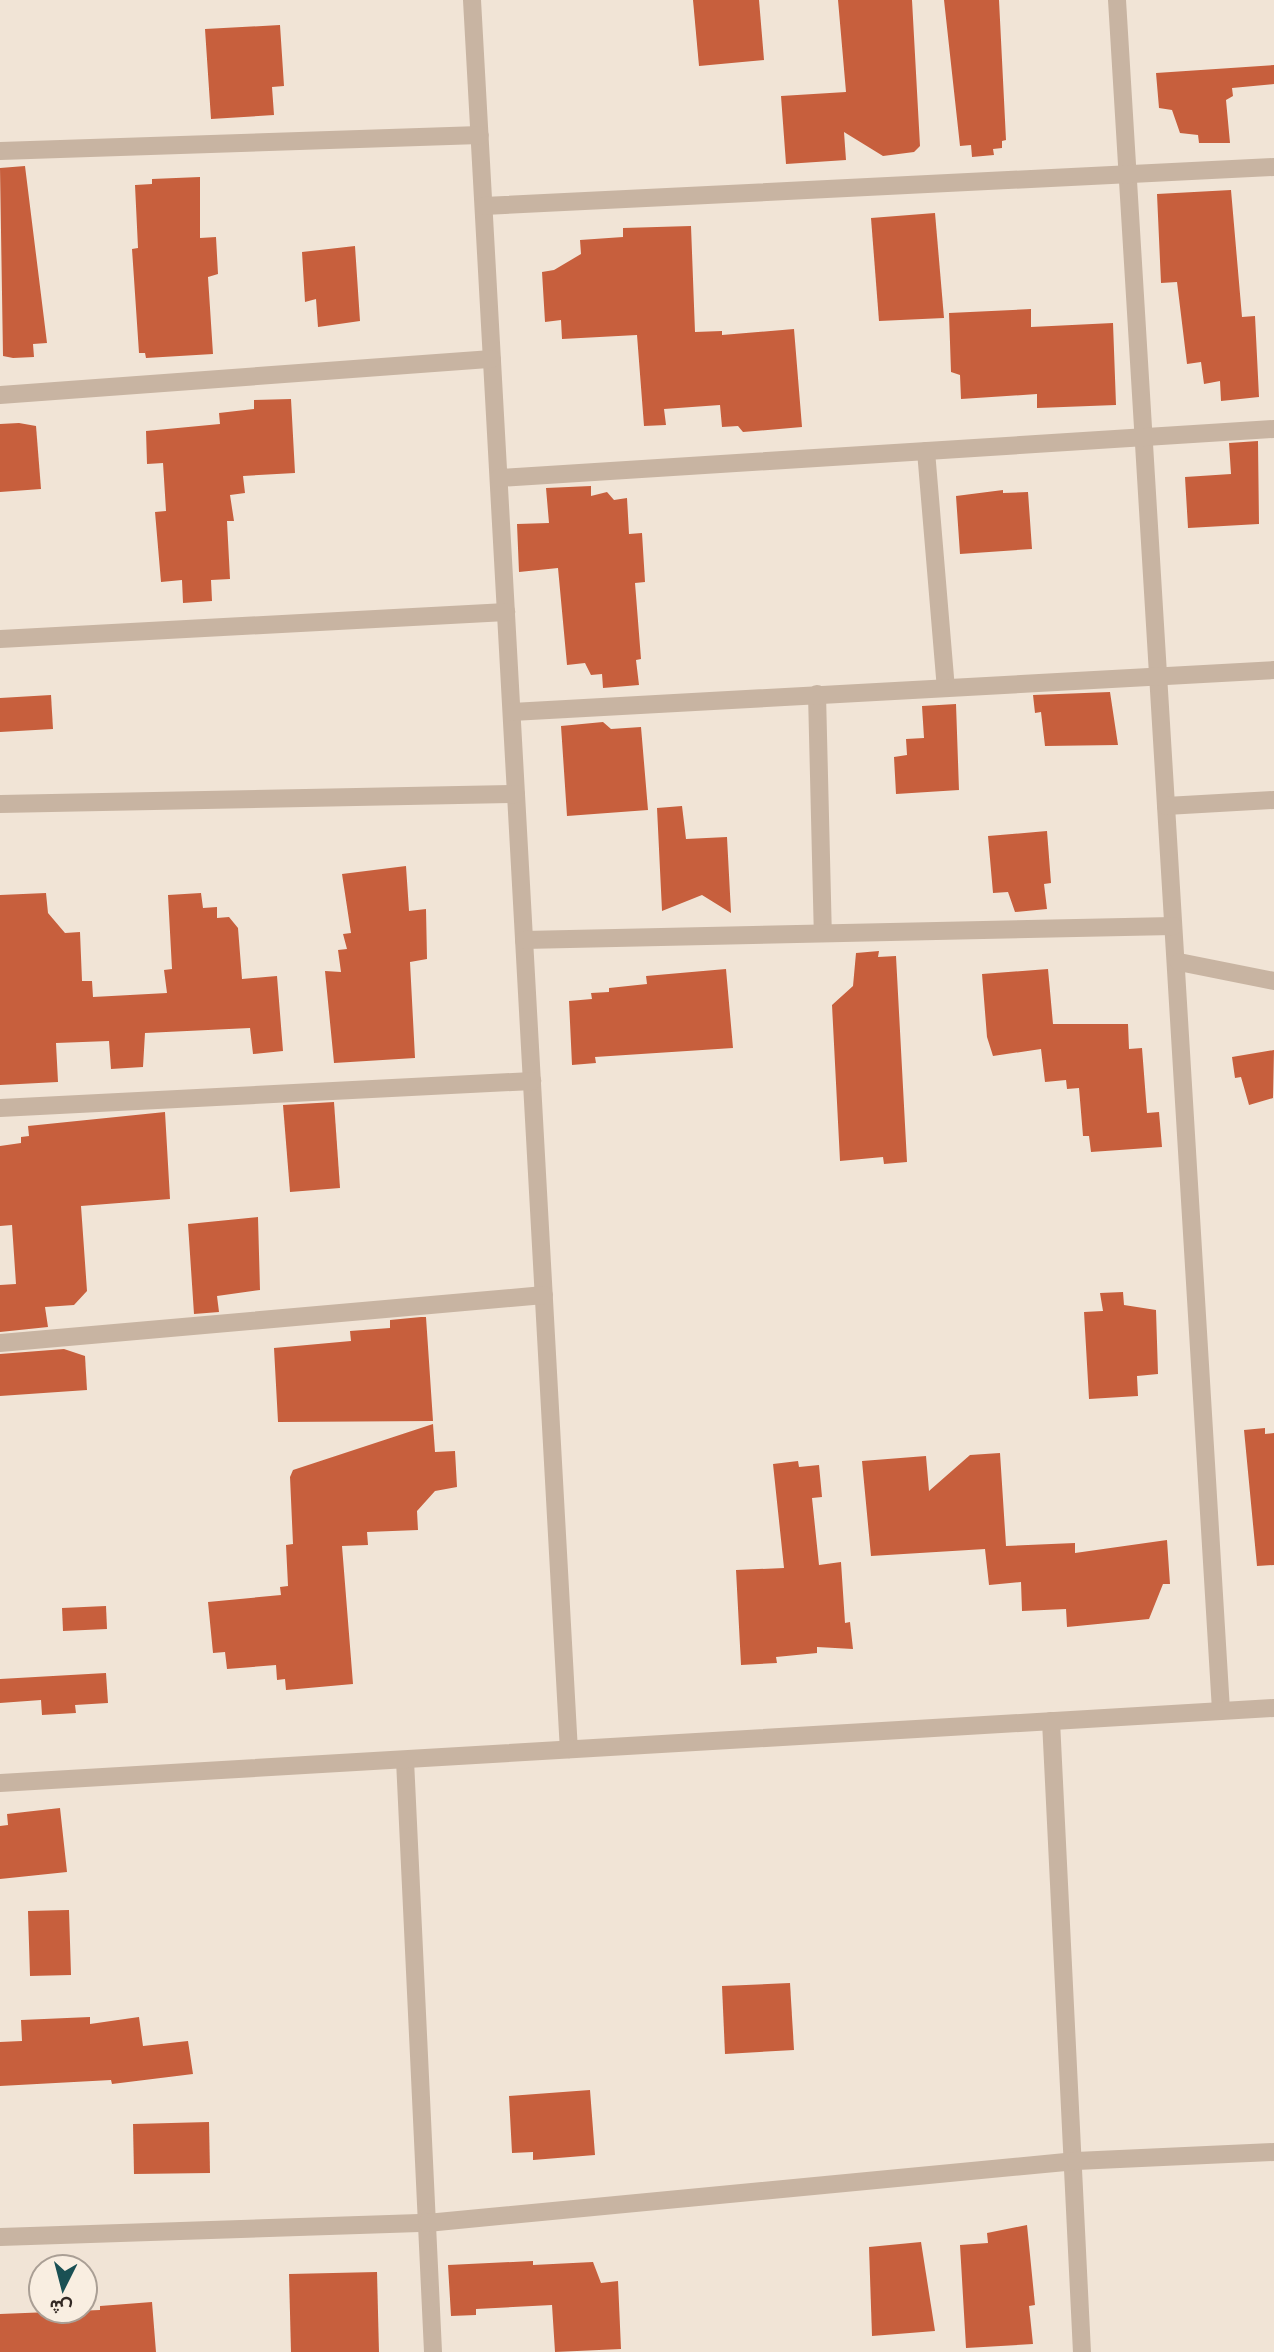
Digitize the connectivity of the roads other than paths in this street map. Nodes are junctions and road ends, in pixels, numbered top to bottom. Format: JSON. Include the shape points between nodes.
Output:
{"nodes":[{"id":1,"x":472,"y":0,"type":"edge"},
{"id":2,"x":1117,"y":0,"type":"edge"},
{"id":3,"x":480,"y":135,"type":"junction"},
{"id":4,"x":0,"y":151,"type":"edge"},
{"id":5,"x":1274,"y":167,"type":"edge"},
{"id":6,"x":1128,"y":174,"type":"junction"},
{"id":7,"x":484,"y":206,"type":"junction"},
{"id":8,"x":492,"y":359,"type":"junction"},
{"id":9,"x":0,"y":395,"type":"edge"},
{"id":10,"x":1274,"y":429,"type":"edge"},
{"id":11,"x":1144,"y":438,"type":"junction"},
{"id":12,"x":926,"y":451,"type":"junction"},
{"id":13,"x":499,"y":478,"type":"junction"},
{"id":14,"x":506,"y":612,"type":"junction"},
{"id":15,"x":0,"y":639,"type":"edge"},
{"id":16,"x":1274,"y":670,"type":"edge"},
{"id":17,"x":1158,"y":677,"type":"junction"},
{"id":18,"x":946,"y":687,"type":"junction"},
{"id":19,"x":817,"y":694,"type":"junction"},
{"id":20,"x":512,"y":712,"type":"junction"},
{"id":21,"x":516,"y":794,"type":"junction"},
{"id":22,"x":1274,"y":800,"type":"edge"},
{"id":23,"x":0,"y":804,"type":"edge"},
{"id":24,"x":1166,"y":806,"type":"junction"},
{"id":25,"x":1173,"y":926,"type":"junction"},
{"id":26,"x":823,"y":933,"type":"junction"},
{"id":27,"x":524,"y":940,"type":"junction"},
{"id":28,"x":1179,"y":962,"type":"junction"},
{"id":29,"x":1274,"y":981,"type":"edge"},
{"id":30,"x":532,"y":1081,"type":"junction"},
{"id":31,"x":0,"y":1108,"type":"edge"},
{"id":32,"x":544,"y":1295,"type":"junction"},
{"id":33,"x":0,"y":1343,"type":"edge"},
{"id":34,"x":1274,"y":1708,"type":"edge"},
{"id":35,"x":1221,"y":1711,"type":"junction"},
{"id":36,"x":1051,"y":1721,"type":"junction"},
{"id":37,"x":569,"y":1749,"type":"junction"},
{"id":38,"x":405,"y":1760,"type":"junction"},
{"id":39,"x":0,"y":1783,"type":"edge"},
{"id":40,"x":1274,"y":2152,"type":"edge"},
{"id":41,"x":1076,"y":2161,"type":"junction"},
{"id":42,"x":427,"y":2223,"type":"junction"},
{"id":43,"x":0,"y":2237,"type":"edge"},
{"id":44,"x":433,"y":2352,"type":"edge"},
{"id":45,"x":1082,"y":2352,"type":"edge"}],
"edges":[{"from":1,"to":3,"type":"street"},
{"from":2,"to":6,"type":"street"},
{"from":3,"to":4,"type":"street"},
{"from":3,"to":7,"type":"street"},
{"from":5,"to":6,"type":"street"},
{"from":6,"to":7,"type":"street"},
{"from":6,"to":11,"type":"street"},
{"from":7,"to":8,"type":"street"},
{"from":8,"to":9,"type":"street"},
{"from":8,"to":13,"type":"street"},
{"from":10,"to":11,"type":"street"},
{"from":11,"to":12,"type":"street"},
{"from":11,"to":17,"type":"street"},
{"from":12,"to":13,"type":"street"},
{"from":12,"to":18,"type":"street"},
{"from":13,"to":14,"type":"street"},
{"from":14,"to":15,"type":"street"},
{"from":14,"to":20,"type":"street"},
{"from":16,"to":17,"type":"street"},
{"from":17,"to":18,"type":"street"},
{"from":17,"to":24,"type":"street"},
{"from":18,"to":19,"type":"street"},
{"from":19,"to":20,"type":"street"},
{"from":19,"to":26,"type":"street"},
{"from":20,"to":21,"type":"street"},
{"from":21,"to":23,"type":"street"},
{"from":21,"to":27,"type":"street"},
{"from":22,"to":24,"type":"street"},
{"from":24,"to":25,"type":"street"},
{"from":25,"to":26,"type":"street"},
{"from":25,"to":28,"type":"street"},
{"from":26,"to":27,"type":"street"},
{"from":27,"to":30,"type":"street"},
{"from":28,"to":29,"type":"street"},
{"from":28,"to":35,"type":"street"},
{"from":30,"to":31,"type":"street"},
{"from":30,"to":32,"type":"street"},
{"from":32,"to":33,"type":"street"},
{"from":32,"to":37,"type":"street"},
{"from":34,"to":35,"type":"street"},
{"from":35,"to":36,"type":"street"},
{"from":36,"to":37,"type":"street"},
{"from":36,"to":41,"type":"street"},
{"from":37,"to":38,"type":"street"},
{"from":38,"to":39,"type":"street"},
{"from":38,"to":42,"type":"street"},
{"from":40,"to":41,"type":"street"},
{"from":41,"to":42,"type":"street"},
{"from":41,"to":45,"type":"street"},
{"from":42,"to":43,"type":"street"},
{"from":42,"to":44,"type":"street"}]}
